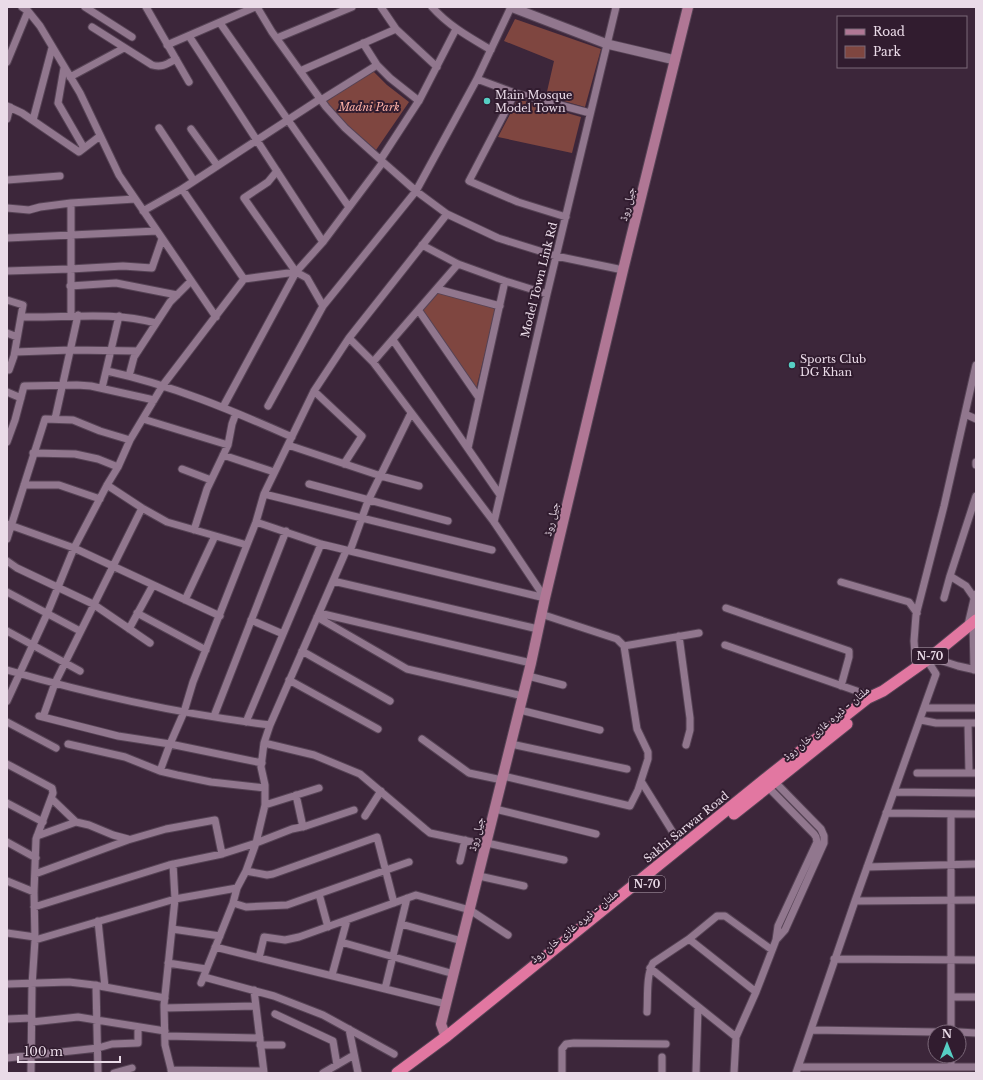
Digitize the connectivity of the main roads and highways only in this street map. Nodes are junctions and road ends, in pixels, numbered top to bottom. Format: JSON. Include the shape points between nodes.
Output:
{"nodes":[{"id":1,"x":688,"y":7,"type":"edge"},
{"id":2,"x":973,"y":622,"type":"edge"},
{"id":3,"x":883,"y":691,"type":"junction"},
{"id":4,"x":719,"y":822,"type":"junction"},
{"id":5,"x":619,"y":902,"type":"junction"},
{"id":6,"x":535,"y":969,"type":"junction"},
{"id":7,"x":447,"y":1036,"type":"junction"},
{"id":8,"x":397,"y":1073,"type":"edge"},
{"id":9,"x":409,"y":1073,"type":"edge"}],
"edges":[{"from":1,"to":7,"type":"main road","name":"جیل روڈ","via":[[623,270],[520,710],[441,1024]]},
{"from":2,"to":3,"type":"highway","name":"Sakhi Sarwar Road","number":"N-70"},
{"from":3,"to":4,"type":"highway","name":"ملتان - ڈیرہ غازی خان روڈ","number":"N-70","via":[[872,704],[771,785]]},
{"from":3,"to":4,"type":"highway","name":"Sakhi Sarwar Road","number":"N-70","via":[[871,696],[770,775]]},
{"from":4,"to":5,"type":"highway","name":"ملتان - ڈیرہ غازی خان روڈ","number":"N-70"},
{"from":4,"to":5,"type":"highway","name":"Sakhi Sarwar Road","number":"N-70","via":[[682,847]]},
{"from":5,"to":6,"type":"highway","name":"Sakhi Sarwar Road","number":"N-70"},
{"from":6,"to":7,"type":"highway","name":"Sakhi Sarwar Road","number":"N-70"},
{"from":6,"to":9,"type":"highway","name":"ملتان - ڈیرہ غازی خان روڈ","number":"N-70","via":[[452,1041]]},
{"from":7,"to":8,"type":"highway","name":"Sakhi Sarwar Road","number":"N-70"}]}
